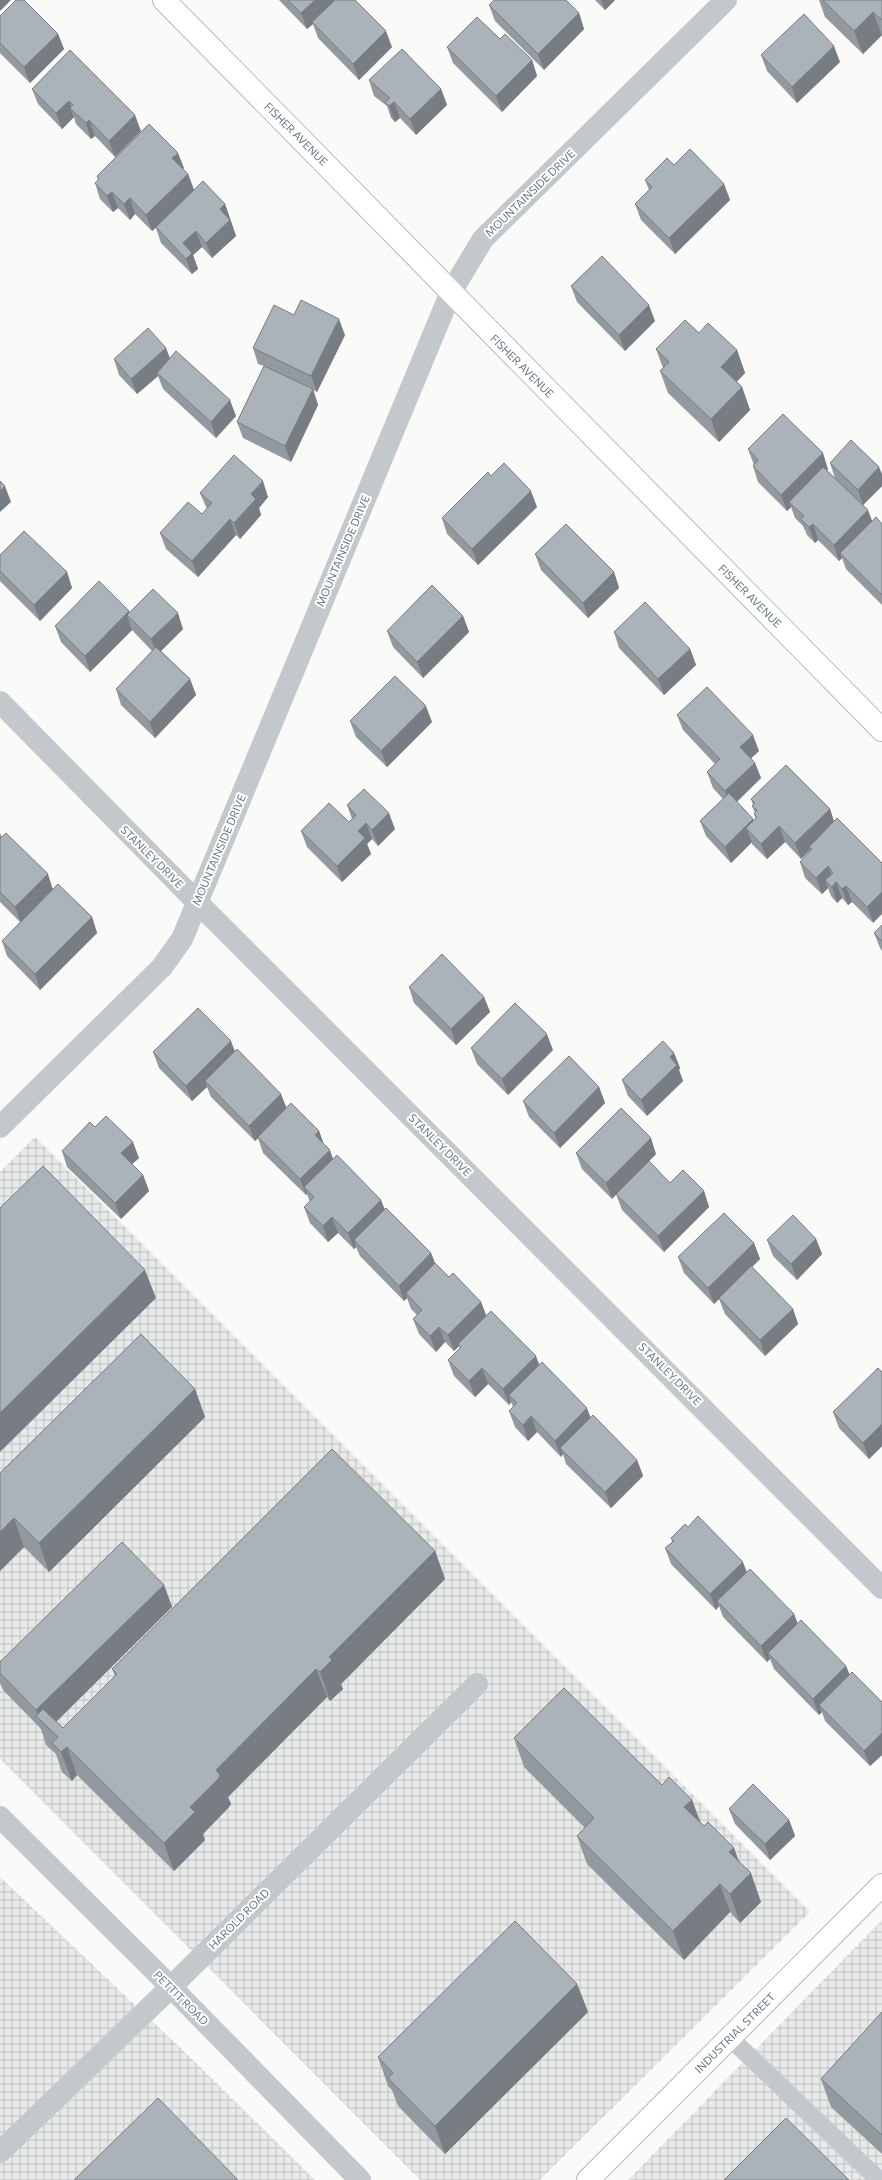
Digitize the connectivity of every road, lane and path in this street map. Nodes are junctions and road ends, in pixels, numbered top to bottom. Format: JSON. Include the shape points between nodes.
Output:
{"nodes":[{"id":1,"x":164,"y":0,"type":"edge"},
{"id":2,"x":726,"y":0,"type":"edge"},
{"id":3,"x":451,"y":292,"type":"junction"},
{"id":4,"x":0,"y":702,"type":"edge"},
{"id":5,"x":882,"y":730,"type":"edge"},
{"id":6,"x":196,"y":902,"type":"junction"},
{"id":7,"x":0,"y":1127,"type":"edge"},
{"id":8,"x":882,"y":1588,"type":"edge"},
{"id":9,"x":477,"y":1684,"type":"dead end"},
{"id":10,"x":0,"y":1817,"type":"edge"},
{"id":11,"x":881,"y":1888,"type":"edge"},
{"id":12,"x":171,"y":1987,"type":"junction"},
{"id":13,"x":730,"y":2038,"type":"junction"},
{"id":14,"x":0,"y":2152,"type":"edge"},
{"id":15,"x":360,"y":2180,"type":"edge"},
{"id":16,"x":588,"y":2180,"type":"edge"},
{"id":17,"x":879,"y":2180,"type":"edge"}],
"edges":[{"from":1,"to":3,"type":"street","name":"FISHER AVENUE"},
{"from":2,"to":3,"type":"street","name":"MOUNTAINSIDE DRIVE","via":[[483,239]]},
{"from":3,"to":5,"type":"street","name":"FISHER AVENUE"},
{"from":3,"to":6,"type":"street","name":"MOUNTAINSIDE DRIVE"},
{"from":4,"to":6,"type":"street","name":"STANLEY DRIVE"},
{"from":6,"to":7,"type":"street","name":"MOUNTAINSIDE DRIVE","via":[[182,939],[162,967]]},
{"from":6,"to":8,"type":"street","name":"STANLEY DRIVE"},
{"from":9,"to":12,"type":"street","name":"HAROLD ROAD"},
{"from":10,"to":12,"type":"street","name":"PETTIT ROAD"},
{"from":11,"to":13,"type":"street","name":"INDUSTRIAL STREET"},
{"from":12,"to":14,"type":"street","name":"HAROLD ROAD"},
{"from":12,"to":15,"type":"street","name":"PETTIT ROAD"},
{"from":13,"to":16,"type":"street","name":"INDUSTRIAL STREET"},
{"from":13,"to":17,"type":"lane"}]}
